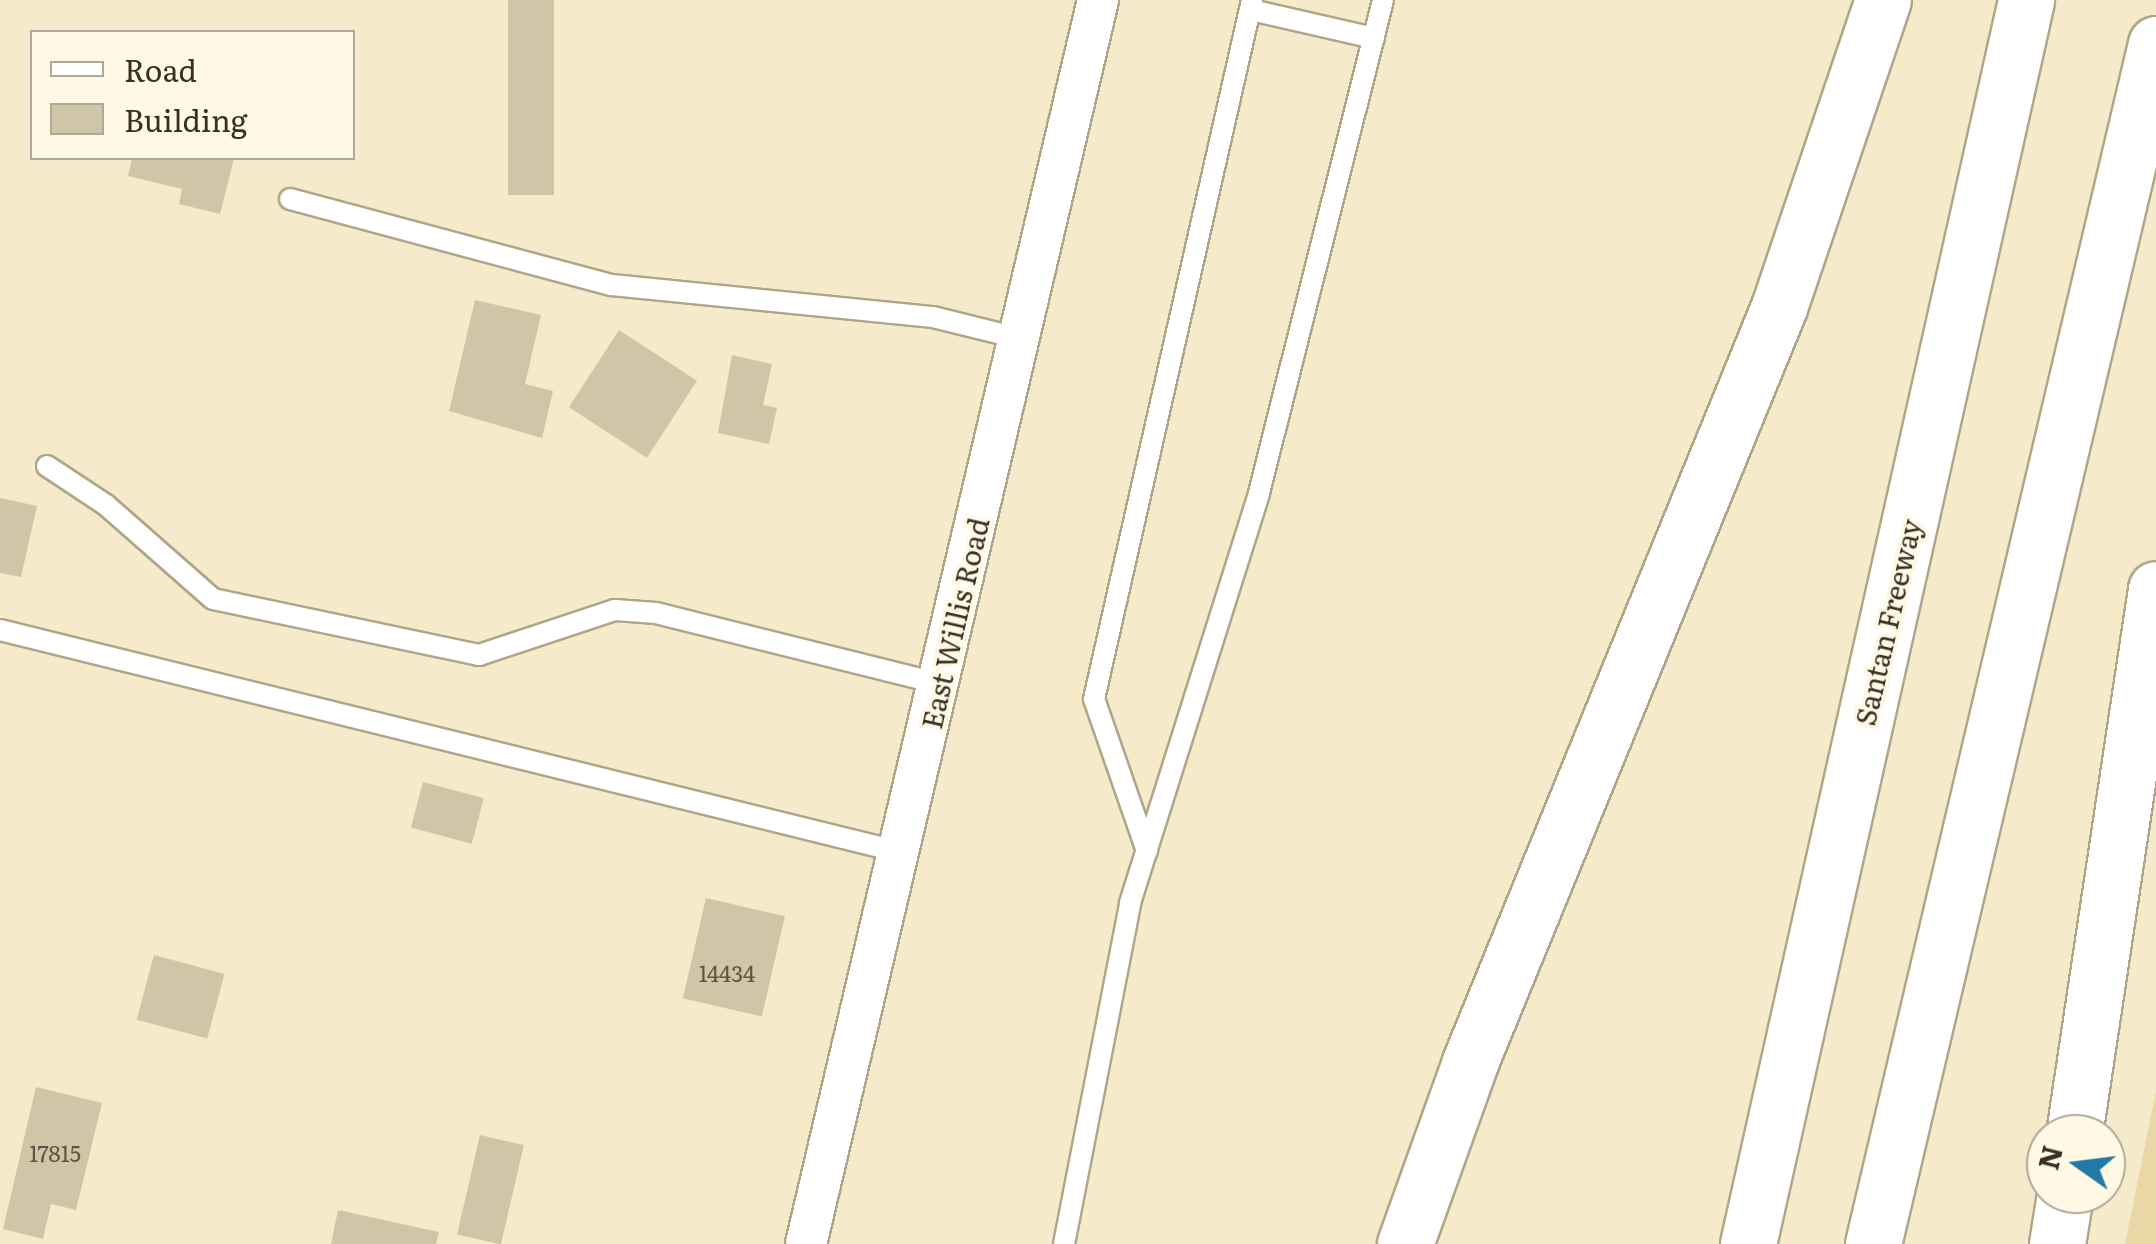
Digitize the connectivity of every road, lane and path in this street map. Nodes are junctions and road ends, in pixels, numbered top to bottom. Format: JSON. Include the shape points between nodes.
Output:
{"nodes":[{"id":1,"x":1098,"y":0,"type":"edge"},
{"id":2,"x":1384,"y":0,"type":"edge"},
{"id":3,"x":1883,"y":0,"type":"edge"},
{"id":4,"x":2026,"y":0,"type":"edge"},
{"id":5,"x":1252,"y":5,"type":"edge"},
{"id":6,"x":1374,"y":38,"type":"junction"},
{"id":7,"x":2156,"y":44,"type":"edge"},
{"id":8,"x":290,"y":199,"type":"dead end"},
{"id":9,"x":1022,"y":339,"type":"junction"},
{"id":10,"x":47,"y":466,"type":"dead end"},
{"id":11,"x":2156,"y":589,"type":"edge"},
{"id":12,"x":0,"y":630,"type":"edge"},
{"id":13,"x":940,"y":684,"type":"junction"},
{"id":14,"x":1147,"y":850,"type":"junction"},
{"id":15,"x":900,"y":852,"type":"junction"},
{"id":16,"x":2077,"y":1114,"type":"edge"},
{"id":17,"x":2062,"y":1214,"type":"edge"},
{"id":18,"x":806,"y":1244,"type":"edge"},
{"id":19,"x":1064,"y":1244,"type":"edge"},
{"id":20,"x":1405,"y":1244,"type":"edge"},
{"id":21,"x":1748,"y":1244,"type":"edge"},
{"id":22,"x":1874,"y":1244,"type":"edge"},
{"id":23,"x":2057,"y":1244,"type":"edge"}],
"edges":[{"from":1,"to":9,"type":"street","name":"East Willis Road"},
{"from":2,"to":6,"type":"lane"},
{"from":3,"to":20,"type":"highway","via":[[1779,307],[1470,1062]]},
{"from":4,"to":21,"type":"highway","name":"Santan Freeway"},
{"from":5,"to":6,"type":"lane"},
{"from":5,"to":14,"type":"lane","via":[[1094,699]]},
{"from":6,"to":14,"type":"lane","via":[[1259,493]]},
{"from":7,"to":22,"type":"highway"},
{"from":8,"to":9,"type":"lane","via":[[612,285],[933,317]]},
{"from":9,"to":13,"type":"street","name":"East Willis Road"},
{"from":10,"to":13,"type":"lane","via":[[106,505],[212,599],[479,655],[615,610],[656,612]]},
{"from":11,"to":16,"type":"highway"},
{"from":12,"to":15,"type":"lane"},
{"from":13,"to":15,"type":"street","name":"East Willis Road"},
{"from":14,"to":19,"type":"lane","via":[[1130,902]]},
{"from":15,"to":18,"type":"street","name":"East Willis Road"},
{"from":17,"to":23,"type":"highway"}]}
